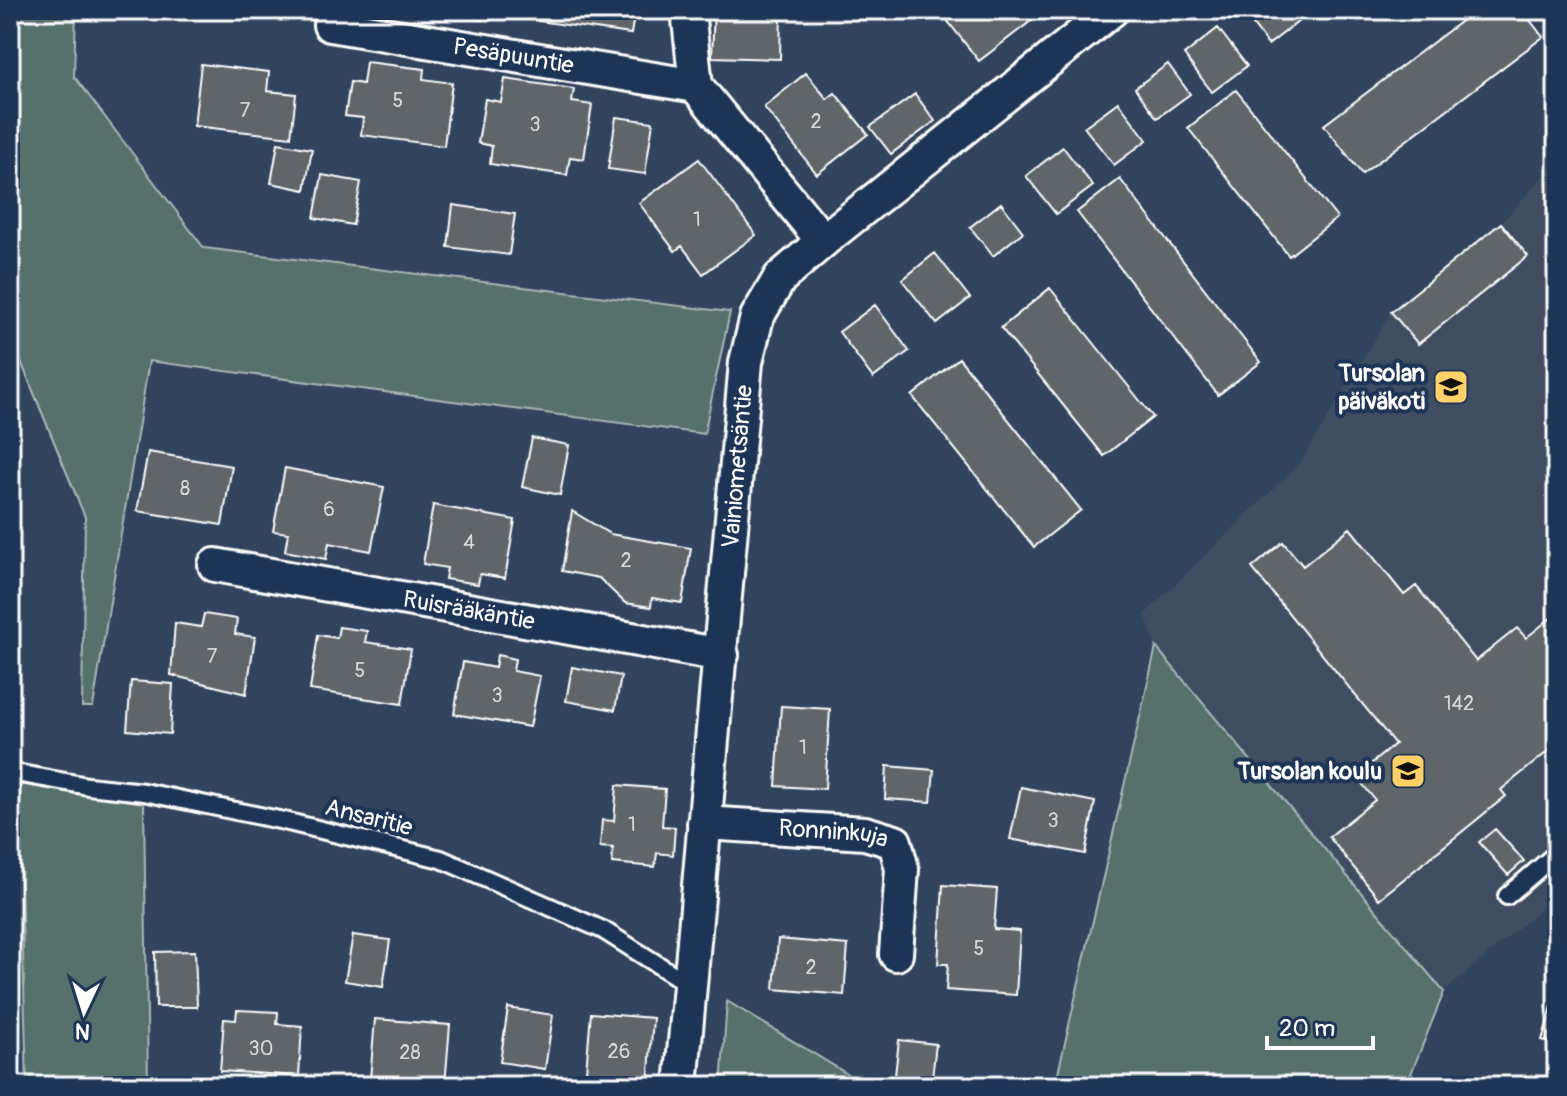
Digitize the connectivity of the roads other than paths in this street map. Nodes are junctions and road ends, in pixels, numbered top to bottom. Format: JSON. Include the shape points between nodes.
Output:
{"nodes":[{"id":1,"x":688,"y":10,"type":"edge"},
{"id":2,"x":1112,"y":10,"type":"edge"},
{"id":3,"x":330,"y":25,"type":"dead end"},
{"id":4,"x":696,"y":86,"type":"junction"},
{"id":5,"x":823,"y":241,"type":"junction"},
{"id":6,"x":215,"y":565,"type":"dead end"},
{"id":7,"x":722,"y":655,"type":"junction"},
{"id":8,"x":10,"y":772,"type":"edge"},
{"id":9,"x":704,"y":823,"type":"junction"},
{"id":10,"x":1557,"y":853,"type":"edge"},
{"id":11,"x":1507,"y":896,"type":"dead end"},
{"id":12,"x":896,"y":954,"type":"dead end"},
{"id":13,"x":690,"y":985,"type":"junction"},
{"id":14,"x":681,"y":1086,"type":"edge"}],
"edges":[{"from":1,"to":4,"type":"street"},
{"from":2,"to":5,"type":"street","name":"Vainiometsäntie"},
{"from":3,"to":4,"type":"street","name":"Pesäpuuntie"},
{"from":4,"to":5,"type":"street"},
{"from":5,"to":7,"type":"street","name":"Vainiometsäntie","via":[[780,278],[757,317],[746,362]]},
{"from":6,"to":7,"type":"street","name":"Ruisrääkäntie"},
{"from":7,"to":9,"type":"street","name":"Vainiometsäntie"},
{"from":8,"to":13,"type":"lane","name":"Ansaritie","via":[[144,792],[441,859],[603,930]]},
{"from":9,"to":12,"type":"street","name":"Ronninkuja","via":[[865,833],[895,842],[902,869]]},
{"from":9,"to":13,"type":"street","name":"Vainiometsäntie"},
{"from":10,"to":11,"type":"lane"},
{"from":13,"to":14,"type":"street","name":"Vainiometsäntie"}]}
